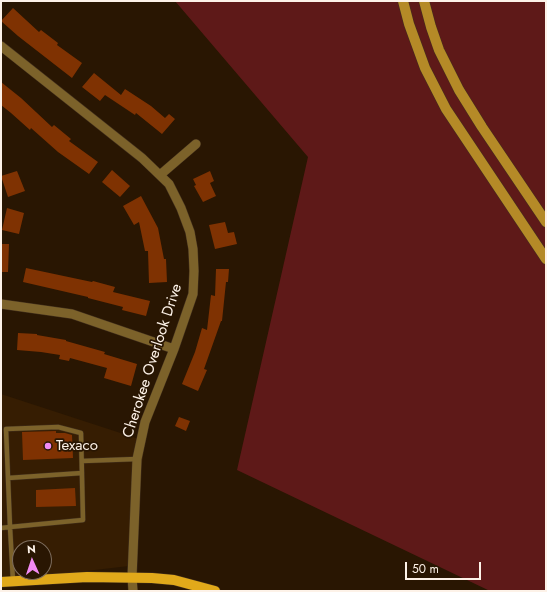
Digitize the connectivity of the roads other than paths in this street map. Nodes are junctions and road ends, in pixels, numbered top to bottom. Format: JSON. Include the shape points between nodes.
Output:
{"nodes":[{"id":1,"x":403,"y":1,"type":"edge"},
{"id":2,"x":424,"y":1,"type":"edge"},
{"id":3,"x":1,"y":46,"type":"edge"},
{"id":4,"x":196,"y":144,"type":"dead end"},
{"id":5,"x":160,"y":175,"type":"junction"},
{"id":6,"x":546,"y":222,"type":"edge"},
{"id":7,"x":546,"y":259,"type":"edge"},
{"id":8,"x":1,"y":304,"type":"edge"},
{"id":9,"x":174,"y":349,"type":"junction"},
{"id":10,"x":4,"y":429,"type":"edge"},
{"id":11,"x":137,"y":459,"type":"junction"},
{"id":12,"x":82,"y":461,"type":"junction"},
{"id":13,"x":82,"y":473,"type":"junction"},
{"id":14,"x":8,"y":478,"type":"junction"},
{"id":15,"x":10,"y":527,"type":"junction"},
{"id":16,"x":1,"y":528,"type":"edge"},
{"id":17,"x":132,"y":577,"type":"junction"},
{"id":18,"x":13,"y":581,"type":"junction"},
{"id":19,"x":1,"y":582,"type":"edge"},
{"id":20,"x":133,"y":591,"type":"edge"},
{"id":21,"x":215,"y":591,"type":"edge"}],
"edges":[{"from":1,"to":7,"type":"street","via":[[425,68],[446,109]]},
{"from":2,"to":6,"type":"street","via":[[439,50],[459,90]]},
{"from":3,"to":5,"type":"street","name":"Cherokee Overlook Drive"},
{"from":4,"to":5,"type":"street"},
{"from":5,"to":9,"type":"street","name":"Cherokee Overlook Drive","via":[[169,184],[181,208],[193,249],[193,294]]},
{"from":8,"to":9,"type":"street","via":[[72,314]]},
{"from":9,"to":11,"type":"street","name":"Cherokee Overlook Drive","via":[[145,422]]},
{"from":10,"to":12,"type":"lane","via":[[58,427],[81,433]]},
{"from":10,"to":14,"type":"lane"},
{"from":11,"to":12,"type":"lane"},
{"from":11,"to":17,"type":"street","name":"Cherokee Overlook Drive"},
{"from":12,"to":13,"type":"lane"},
{"from":13,"to":14,"type":"lane"},
{"from":13,"to":15,"type":"lane","via":[[83,520]]},
{"from":14,"to":15,"type":"lane"},
{"from":15,"to":16,"type":"lane"},
{"from":15,"to":18,"type":"lane"},
{"from":17,"to":18,"type":"main road"},
{"from":17,"to":20,"type":"street","name":"Cherokee Overlook Drive"},
{"from":17,"to":21,"type":"main road","via":[[174,580]]},
{"from":18,"to":19,"type":"main road"}]}
